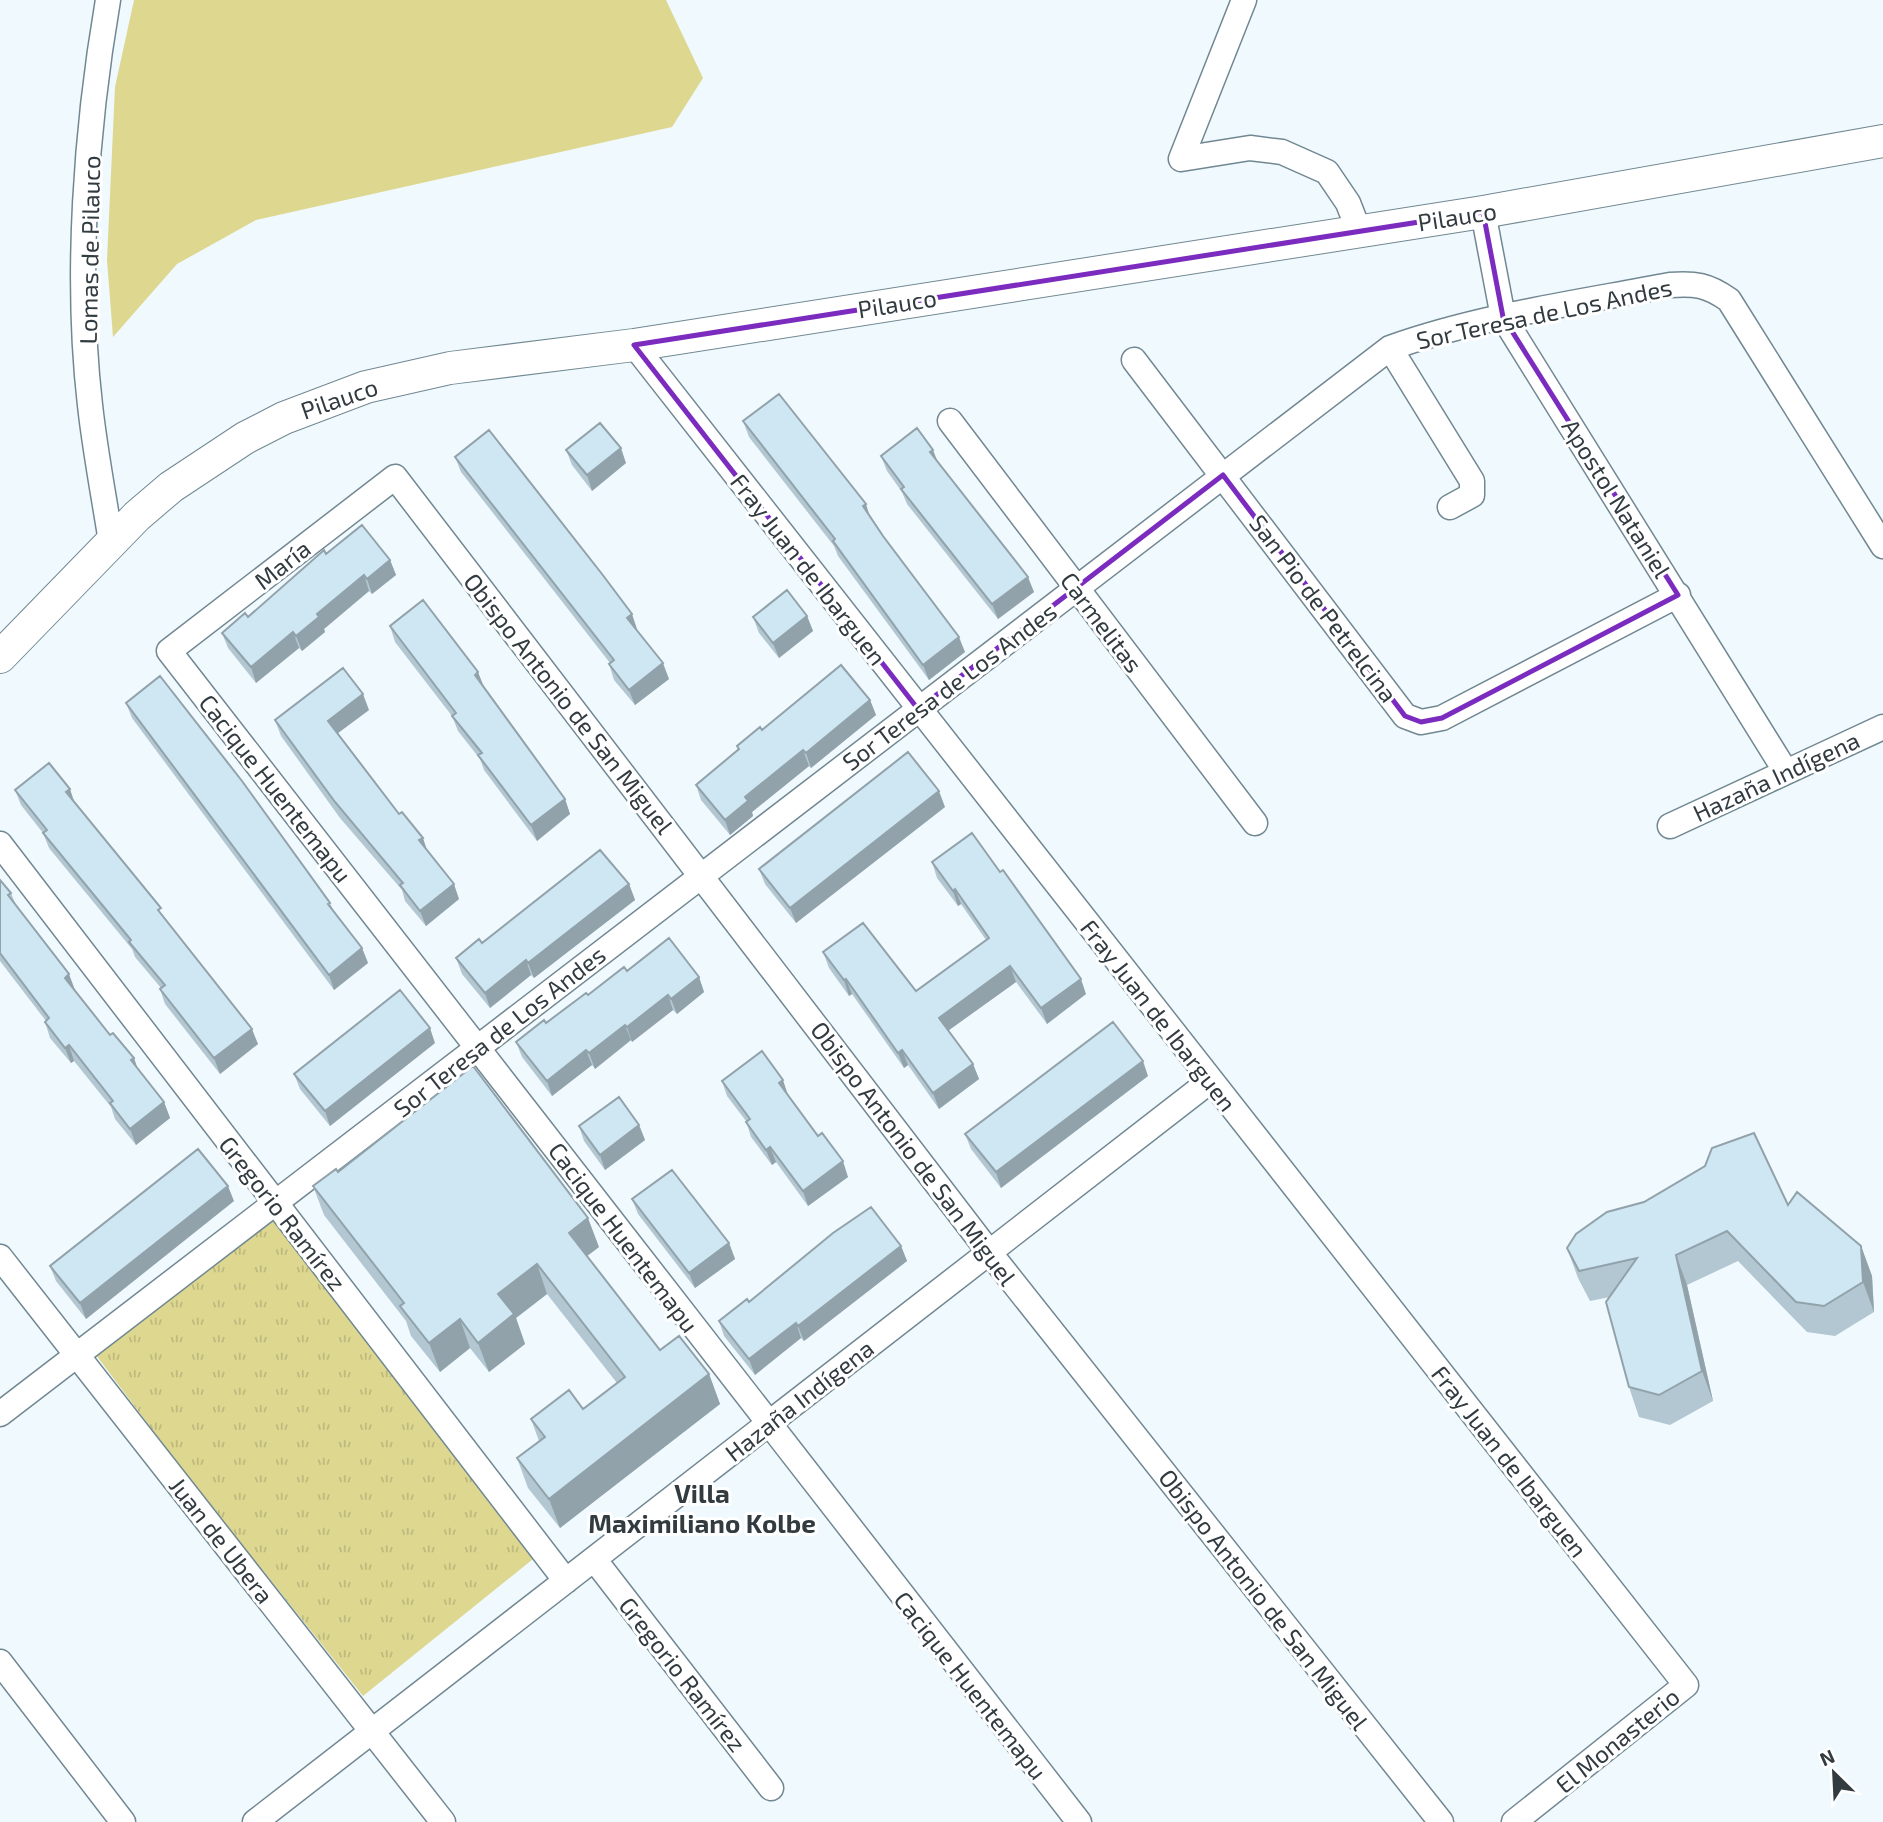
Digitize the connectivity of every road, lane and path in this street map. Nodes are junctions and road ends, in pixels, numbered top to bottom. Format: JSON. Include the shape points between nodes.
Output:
{"nodes":[{"id":1,"x":1244,"y":0,"type":"edge"},
{"id":2,"x":106,"y":10,"type":"edge"},
{"id":3,"x":1883,"y":141,"type":"edge"},
{"id":4,"x":1483,"y":212,"type":"junction"},
{"id":5,"x":1359,"y":231,"type":"junction"},
{"id":6,"x":1503,"y":317,"type":"junction"},
{"id":7,"x":634,"y":345,"type":"junction"},
{"id":8,"x":1390,"y":348,"type":"junction"},
{"id":9,"x":1134,"y":360,"type":"dead end"},
{"id":10,"x":950,"y":421,"type":"dead end"},
{"id":11,"x":1223,"y":475,"type":"junction"},
{"id":12,"x":395,"y":477,"type":"joint"},
{"id":13,"x":1450,"y":507,"type":"dead end"},
{"id":14,"x":111,"y":542,"type":"junction"},
{"id":15,"x":1883,"y":546,"type":"edge"},
{"id":16,"x":1077,"y":588,"type":"junction"},
{"id":17,"x":1678,"y":595,"type":"junction"},
{"id":18,"x":169,"y":651,"type":"joint"},
{"id":19,"x":0,"y":657,"type":"edge"},
{"id":20,"x":918,"y":709,"type":"junction"},
{"id":21,"x":1883,"y":727,"type":"edge"},
{"id":22,"x":1786,"y":772,"type":"junction"},
{"id":23,"x":1255,"y":823,"type":"dead end"},
{"id":24,"x":1670,"y":826,"type":"dead end"},
{"id":25,"x":0,"y":844,"type":"edge"},
{"id":26,"x":702,"y":875,"type":"junction"},
{"id":27,"x":479,"y":1046,"type":"junction"},
{"id":28,"x":1210,"y":1080,"type":"junction"},
{"id":29,"x":275,"y":1203,"type":"junction"},
{"id":30,"x":989,"y":1252,"type":"junction"},
{"id":31,"x":0,"y":1257,"type":"edge"},
{"id":32,"x":77,"y":1355,"type":"junction"},
{"id":33,"x":0,"y":1414,"type":"edge"},
{"id":34,"x":767,"y":1424,"type":"junction"},
{"id":35,"x":594,"y":1559,"type":"junction"},
{"id":36,"x":566,"y":1581,"type":"junction"},
{"id":37,"x":0,"y":1662,"type":"edge"},
{"id":38,"x":1686,"y":1685,"type":"joint"},
{"id":39,"x":372,"y":1731,"type":"junction"},
{"id":40,"x":771,"y":1788,"type":"dead end"},
{"id":41,"x":123,"y":1822,"type":"edge"},
{"id":42,"x":255,"y":1822,"type":"edge"},
{"id":43,"x":443,"y":1822,"type":"edge"},
{"id":44,"x":1079,"y":1822,"type":"edge"},
{"id":45,"x":1441,"y":1822,"type":"edge"},
{"id":46,"x":1514,"y":1822,"type":"edge"}],
"edges":[{"from":1,"to":5,"type":"street","via":[[1181,159],[1250,148],[1282,152],[1327,173],[1348,203]]},
{"from":2,"to":14,"type":"street","name":"Lomas de Pilauco","via":[[93,94],[83,288],[90,403]]},
{"from":3,"to":4,"type":"main road","name":"Pilauco"},
{"from":4,"to":5,"type":"main road","name":"Pilauco"},
{"from":4,"to":6,"type":"street","name":"Apostol Nataniel"},
{"from":5,"to":7,"type":"main road","name":"Pilauco"},
{"from":6,"to":8,"type":"street","name":"Sor Teresa de Los Andes"},
{"from":6,"to":15,"type":"street","name":"Sor Teresa de Los Andes","via":[[1670,285],[1695,283],[1713,288],[1729,300]]},
{"from":6,"to":17,"type":"street","name":"Apostol Nataniel"},
{"from":7,"to":14,"type":"main road","name":"Pilauco","via":[[440,370],[324,401],[207,462]]},
{"from":7,"to":20,"type":"street","name":"Fray Juan de Ibarguen"},
{"from":8,"to":11,"type":"street","name":"Sor Teresa de Los Andes"},
{"from":8,"to":13,"type":"street","via":[[1472,481],[1472,495]]},
{"from":9,"to":11,"type":"street","name":"San Pio de Petrelcina"},
{"from":10,"to":16,"type":"street","name":"Carmelitas"},
{"from":11,"to":16,"type":"street","name":"Sor Teresa de Los Andes"},
{"from":11,"to":17,"type":"street","name":"San Pio de Petrelcina","via":[[1405,716],[1421,722],[1442,718]]},
{"from":12,"to":18,"type":"street","name":"María"},
{"from":12,"to":26,"type":"street","name":"Obispo Antonio de San Miguel"},
{"from":14,"to":19,"type":"main road","name":"Pilauco"},
{"from":16,"to":20,"type":"street","name":"Sor Teresa de Los Andes"},
{"from":16,"to":23,"type":"street","name":"Carmelitas"},
{"from":17,"to":22,"type":"street","name":"Apostol Nataniel"},
{"from":18,"to":27,"type":"street","name":"Cacique Huentemapu"},
{"from":20,"to":26,"type":"street","name":"Sor Teresa de Los Andes"},
{"from":20,"to":28,"type":"street","name":"Fray Juan de Ibarguen"},
{"from":21,"to":22,"type":"street","name":"Hazaña Indígena"},
{"from":22,"to":24,"type":"street","name":"Hazaña Indígena"},
{"from":25,"to":29,"type":"street","name":"Gregorio Ramírez"},
{"from":26,"to":27,"type":"street","name":"Sor Teresa de Los Andes"},
{"from":26,"to":30,"type":"street","name":"Obispo Antonio de San Miguel"},
{"from":27,"to":29,"type":"street","name":"Sor Teresa de Los Andes"},
{"from":27,"to":34,"type":"street","name":"Cacique Huentemapu"},
{"from":28,"to":30,"type":"street","name":"Hazaña Indígena"},
{"from":28,"to":38,"type":"street","name":"Fray Juan de Ibarguen"},
{"from":29,"to":32,"type":"street","name":"Sor Teresa de Los Andes"},
{"from":29,"to":36,"type":"street","name":"Gregorio Ramírez"},
{"from":30,"to":34,"type":"street","name":"Hazaña Indígena"},
{"from":30,"to":45,"type":"street","name":"Obispo Antonio de San Miguel"},
{"from":31,"to":32,"type":"street","name":"Juan de Ubera"},
{"from":32,"to":33,"type":"street","name":"Sor Teresa de Los Andes"},
{"from":32,"to":39,"type":"street","name":"Juan de Ubera"},
{"from":34,"to":35,"type":"street","name":"Hazaña Indígena"},
{"from":34,"to":44,"type":"street","name":"Cacique Huentemapu"},
{"from":35,"to":36,"type":"street","name":"Hazaña Indígena"},
{"from":35,"to":40,"type":"street","name":"Gregorio Ramírez"},
{"from":36,"to":39,"type":"street","name":"Hazaña Indígena"},
{"from":37,"to":41,"type":"street"},
{"from":38,"to":46,"type":"street","name":"El Monasterio"},
{"from":39,"to":42,"type":"street","name":"Hazaña Indígena"},
{"from":39,"to":43,"type":"street","name":"Juan de Ubera"}]}
